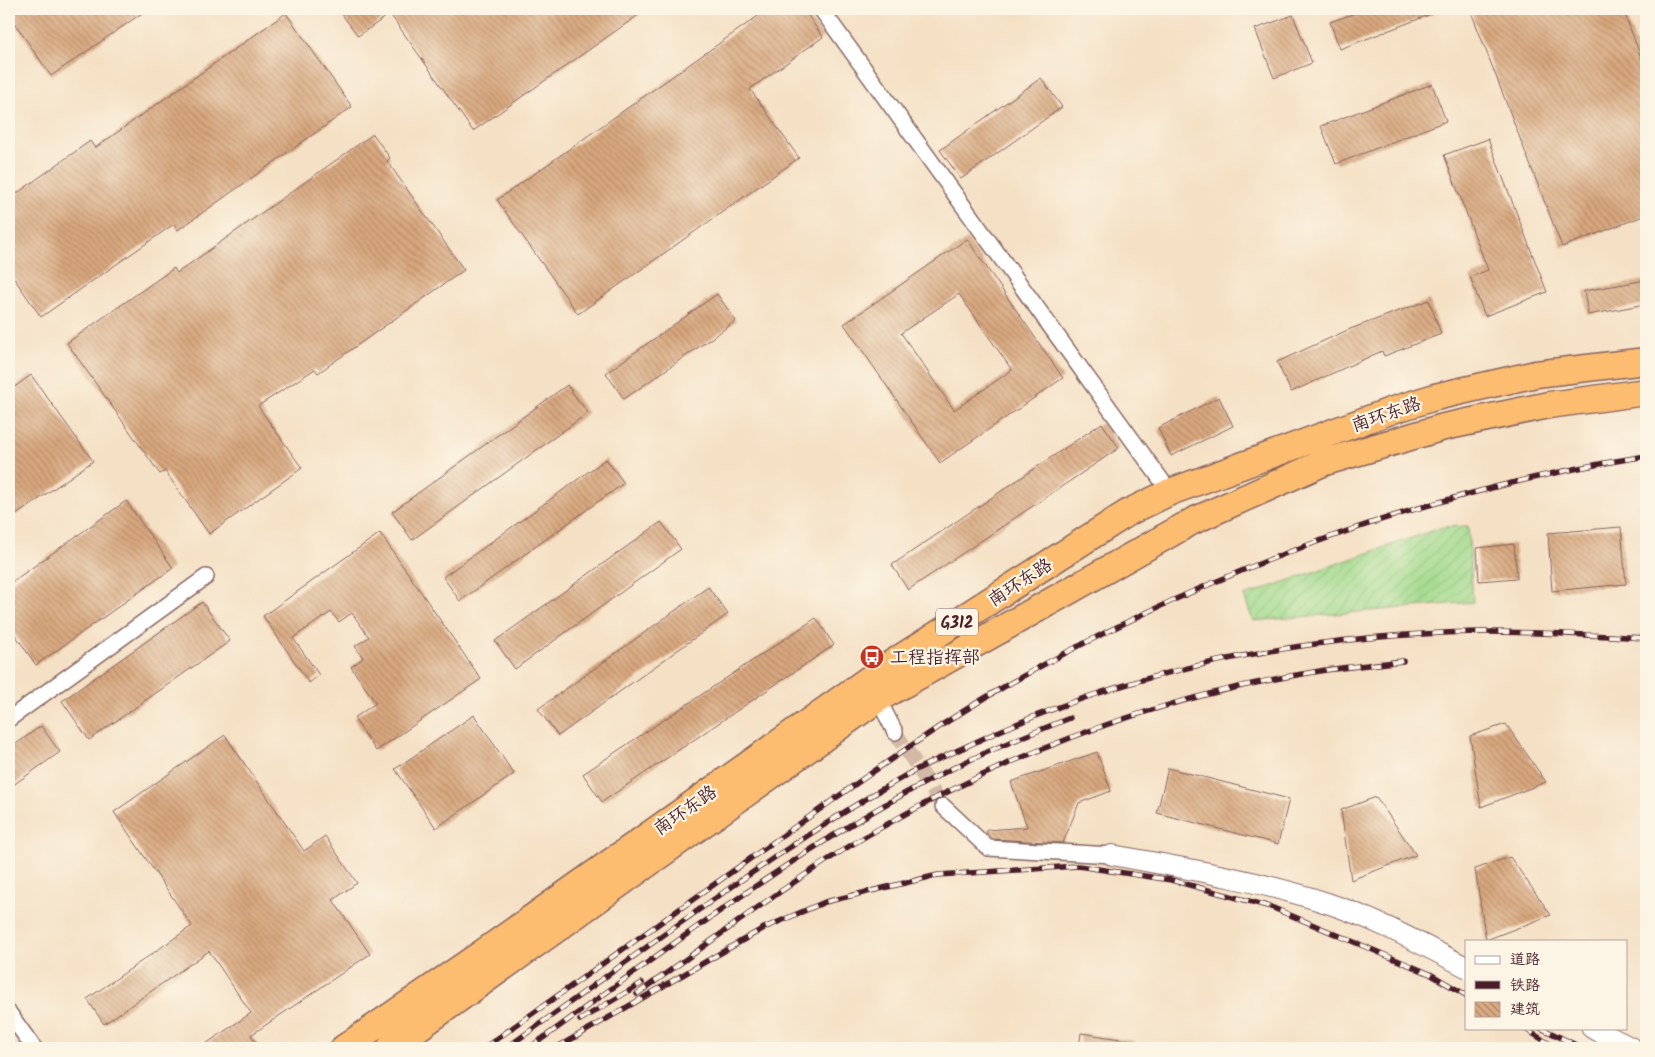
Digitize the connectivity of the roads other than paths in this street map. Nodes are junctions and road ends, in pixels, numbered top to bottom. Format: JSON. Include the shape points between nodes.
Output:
{"nodes":[{"id":1,"x":821,"y":9,"type":"edge"},
{"id":2,"x":1646,"y":361,"type":"edge"},
{"id":3,"x":1646,"y":392,"type":"edge"},
{"id":4,"x":1170,"y":492,"type":"junction"},
{"id":5,"x":206,"y":577,"type":"dead end"},
{"id":6,"x":878,"y":699,"type":"junction"},
{"id":7,"x":9,"y":719,"type":"edge"},
{"id":8,"x":895,"y":732,"type":"tunnel mouth"},
{"id":9,"x":944,"y":806,"type":"tunnel mouth"},
{"id":10,"x":1112,"y":855,"type":"joint"},
{"id":11,"x":1465,"y":966,"type":"edge"},
{"id":12,"x":9,"y":1013,"type":"edge"},
{"id":13,"x":1596,"y":1030,"type":"edge"},
{"id":14,"x":34,"y":1048,"type":"edge"},
{"id":15,"x":344,"y":1048,"type":"edge"},
{"id":16,"x":390,"y":1048,"type":"edge"},
{"id":17,"x":1632,"y":1048,"type":"edge"}],
"edges":[{"from":1,"to":4,"type":"street"},
{"from":2,"to":4,"type":"highway","name":"南环东路","number":"G312","via":[[1536,374],[1435,397]]},
{"from":3,"to":6,"type":"highway","name":"南环东路","number":"G312","via":[[1549,405],[1444,427],[1325,462],[1193,521]]},
{"from":4,"to":15,"type":"highway","name":"南环东路","number":"G312","via":[[1129,512],[883,669]]},
{"from":5,"to":7,"type":"street"},
{"from":6,"to":8,"type":"street"},
{"from":6,"to":16,"type":"highway","name":"南环东路","number":"G312"},
{"from":9,"to":10,"type":"street","via":[[988,848]]},
{"from":10,"to":11,"type":"street","via":[[1220,874],[1327,903],[1369,919]]},
{"from":12,"to":14,"type":"street"},
{"from":13,"to":17,"type":"street"}]}
